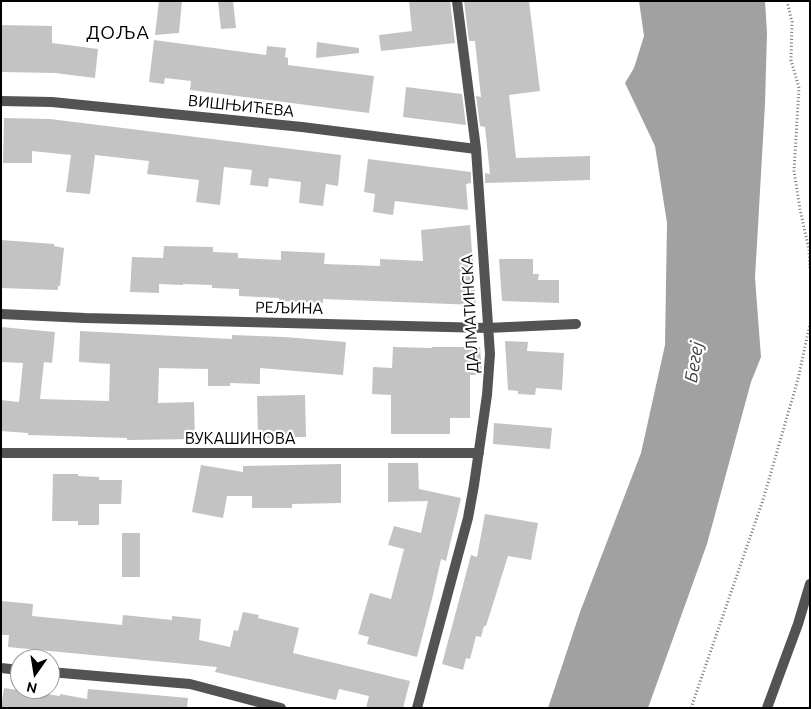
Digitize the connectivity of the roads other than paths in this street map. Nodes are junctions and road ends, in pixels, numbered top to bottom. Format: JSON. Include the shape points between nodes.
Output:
{"nodes":[{"id":1,"x":457,"y":1,"type":"edge"},
{"id":2,"x":1,"y":101,"type":"edge"},
{"id":3,"x":476,"y":149,"type":"junction"},
{"id":4,"x":1,"y":314,"type":"edge"},
{"id":5,"x":576,"y":324,"type":"dead end"},
{"id":6,"x":487,"y":328,"type":"junction"},
{"id":7,"x":1,"y":453,"type":"edge"},
{"id":8,"x":479,"y":453,"type":"junction"},
{"id":9,"x":810,"y":584,"type":"edge"},
{"id":10,"x":60,"y":673,"type":"edge"},
{"id":11,"x":281,"y":708,"type":"edge"},
{"id":12,"x":417,"y":708,"type":"edge"},
{"id":13,"x":768,"y":708,"type":"edge"}],
"edges":[{"from":1,"to":3,"type":"street","name":"ДАЛМАТИНСКА"},
{"from":2,"to":3,"type":"street","name":"ВИШЊИЋЕВА","via":[[72,104],[302,127]]},
{"from":3,"to":6,"type":"street","name":"ДАЛМАТИНСКА"},
{"from":4,"to":6,"type":"street","name":"РЕЉИНА"},
{"from":5,"to":6,"type":"street","name":"РЕЉИНА"},
{"from":6,"to":8,"type":"street","name":"ДАЛМАТИНСКА","via":[[490,354]]},
{"from":7,"to":8,"type":"street","name":"ВУКАШИНОВА"},
{"from":8,"to":12,"type":"street","name":"ДАЛМАТИНСКА","via":[[461,545]]},
{"from":9,"to":13,"type":"street"},
{"from":10,"to":11,"type":"street","via":[[190,684]]}]}
